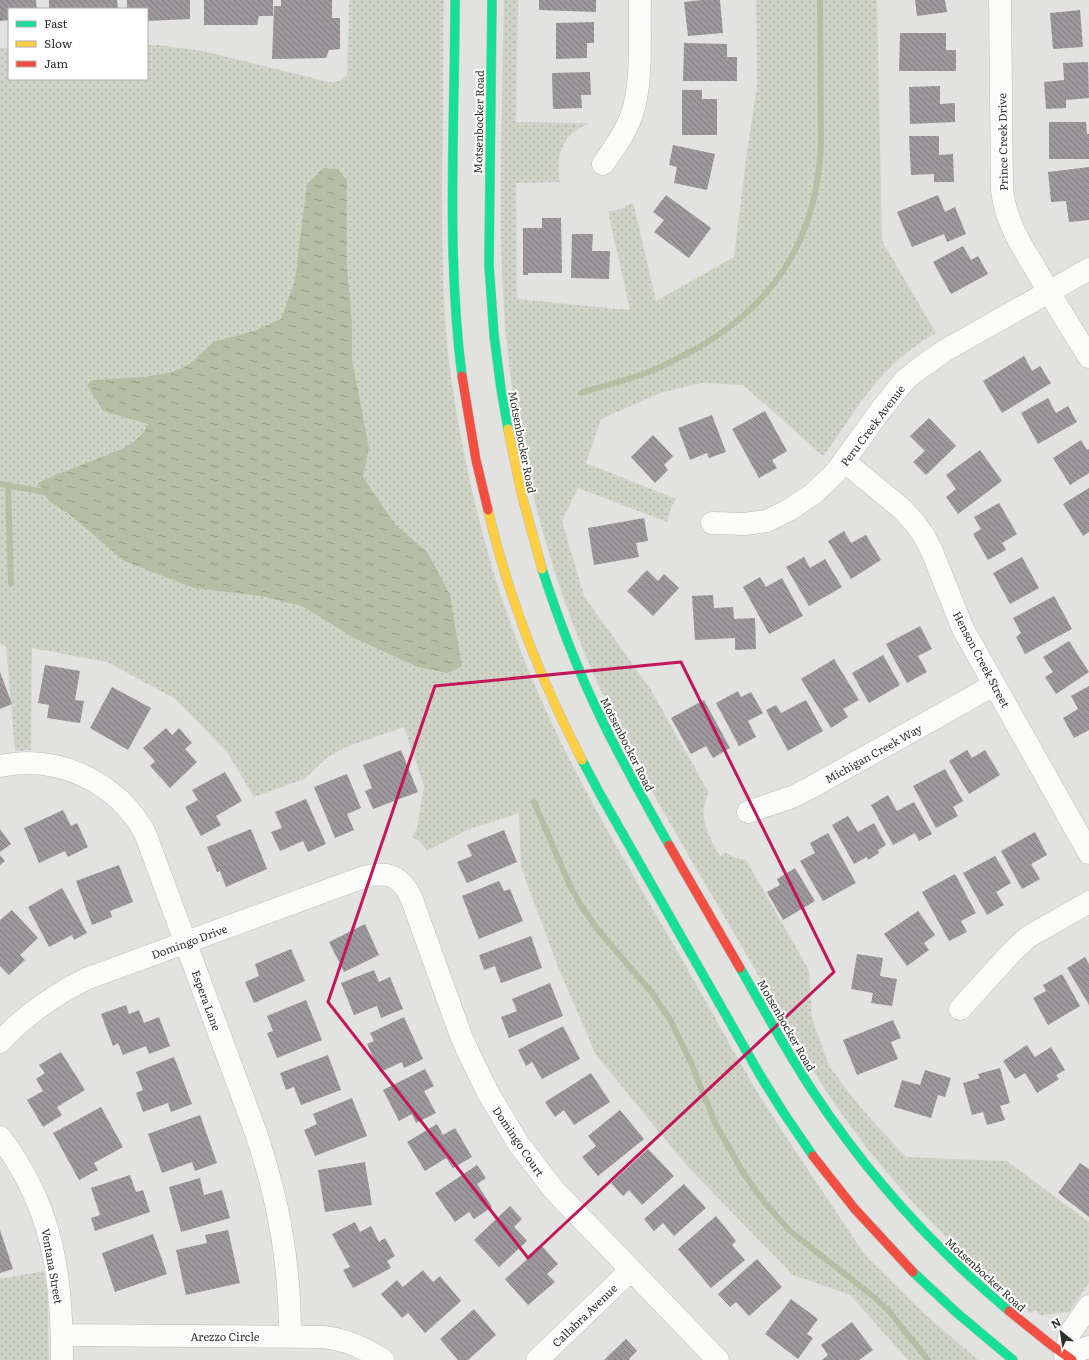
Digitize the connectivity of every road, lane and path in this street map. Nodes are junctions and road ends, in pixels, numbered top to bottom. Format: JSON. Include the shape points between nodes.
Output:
{"nodes":[{"id":1,"x":455,"y":0,"type":"edge"},
{"id":2,"x":492,"y":0,"type":"edge"},
{"id":3,"x":640,"y":0,"type":"edge"},
{"id":4,"x":1000,"y":0,"type":"edge"},
{"id":5,"x":603,"y":164,"type":"dead end"},
{"id":6,"x":1089,"y":269,"type":"edge"},
{"id":7,"x":1049,"y":292,"type":"junction"},
{"id":8,"x":1089,"y":357,"type":"edge"},
{"id":9,"x":845,"y":462,"type":"junction"},
{"id":10,"x":712,"y":523,"type":"dead end"},
{"id":11,"x":994,"y":685,"type":"junction"},
{"id":12,"x":0,"y":766,"type":"edge"},
{"id":13,"x":748,"y":812,"type":"dead end"},
{"id":14,"x":1089,"y":853,"type":"edge"},
{"id":15,"x":397,"y":869,"type":"joint"},
{"id":16,"x":1089,"y":902,"type":"edge"},
{"id":17,"x":186,"y":942,"type":"junction"},
{"id":18,"x":960,"y":1009,"type":"dead end"},
{"id":19,"x":0,"y":1042,"type":"edge"},
{"id":20,"x":0,"y":1137,"type":"edge"},
{"id":21,"x":631,"y":1270,"type":"junction"},
{"id":22,"x":1089,"y":1306,"type":"edge"},
{"id":23,"x":62,"y":1335,"type":"junction"},
{"id":24,"x":290,"y":1336,"type":"junction"},
{"id":25,"x":1089,"y":1347,"type":"edge"},
{"id":26,"x":1066,"y":1358,"type":"edge"},
{"id":27,"x":62,"y":1360,"type":"edge"},
{"id":28,"x":383,"y":1360,"type":"edge"},
{"id":29,"x":538,"y":1360,"type":"edge"},
{"id":30,"x":718,"y":1360,"type":"edge"},
{"id":31,"x":1013,"y":1360,"type":"edge"}],
"edges":[{"from":1,"to":31,"type":"main road","via":[[453,248],[456,316],[464,387],[472,441],[495,538],[544,680],[597,789],[751,1060],[793,1127],[832,1181],[877,1235],[945,1304]]},
{"from":2,"to":26,"type":"main road","name":"Motsenbocker Road","via":[[489,258],[500,390],[514,465],[533,542],[579,669],[600,717],[646,804],[810,1089],[890,1196],[948,1256]]},
{"from":3,"to":5,"type":"street","via":[[639,77],[636,100],[624,132]]},
{"from":4,"to":7,"type":"street","name":"Prince Creek Drive","via":[[1003,199],[1015,234]]},
{"from":6,"to":7,"type":"street","name":"Peru Creek Avenue"},
{"from":7,"to":8,"type":"street","name":"Prince Creek Drive"},
{"from":7,"to":9,"type":"street","name":"Peru Creek Avenue","via":[[944,351],[916,371],[883,407]]},
{"from":9,"to":10,"type":"street","name":"Peru Creek Avenue","via":[[813,494],[774,518],[754,523]]},
{"from":9,"to":11,"type":"street","name":"Henson Creek Street","via":[[901,508],[921,532],[931,549],[963,629]]},
{"from":11,"to":13,"type":"street","name":"Michigan Creek Way","via":[[810,788]]},
{"from":11,"to":14,"type":"street","name":"Henson Creek Street"},
{"from":12,"to":17,"type":"street","name":"Espera Lane","via":[[35,763],[71,770],[98,783],[123,802],[145,833]]},
{"from":15,"to":17,"type":"street","name":"Domingo Drive","via":[[361,878]]},
{"from":15,"to":21,"type":"street","name":"Domingo Court","via":[[403,884],[412,896],[464,1041],[482,1083],[503,1119],[527,1157],[554,1190]]},
{"from":16,"to":18,"type":"street","via":[[1028,937]]},
{"from":17,"to":19,"type":"street","name":"Domingo Drive","via":[[73,985],[30,1014]]},
{"from":17,"to":24,"type":"street","name":"Espera Lane","via":[[270,1175],[288,1276]]},
{"from":20,"to":23,"type":"street","name":"Ventana Street","via":[[27,1178],[48,1230],[61,1302]]},
{"from":21,"to":29,"type":"street","name":"Callabra Avenue"},
{"from":21,"to":30,"type":"street","name":"Domingo Court"},
{"from":22,"to":26,"type":"street","via":[[1070,1333]]},
{"from":23,"to":24,"type":"street","name":"Arezzo Circle"},
{"from":23,"to":27,"type":"street","name":"Ventana Street"},
{"from":24,"to":28,"type":"street","name":"Arezzo Circle","via":[[341,1340]]},
{"from":25,"to":26,"type":"street"}]}
